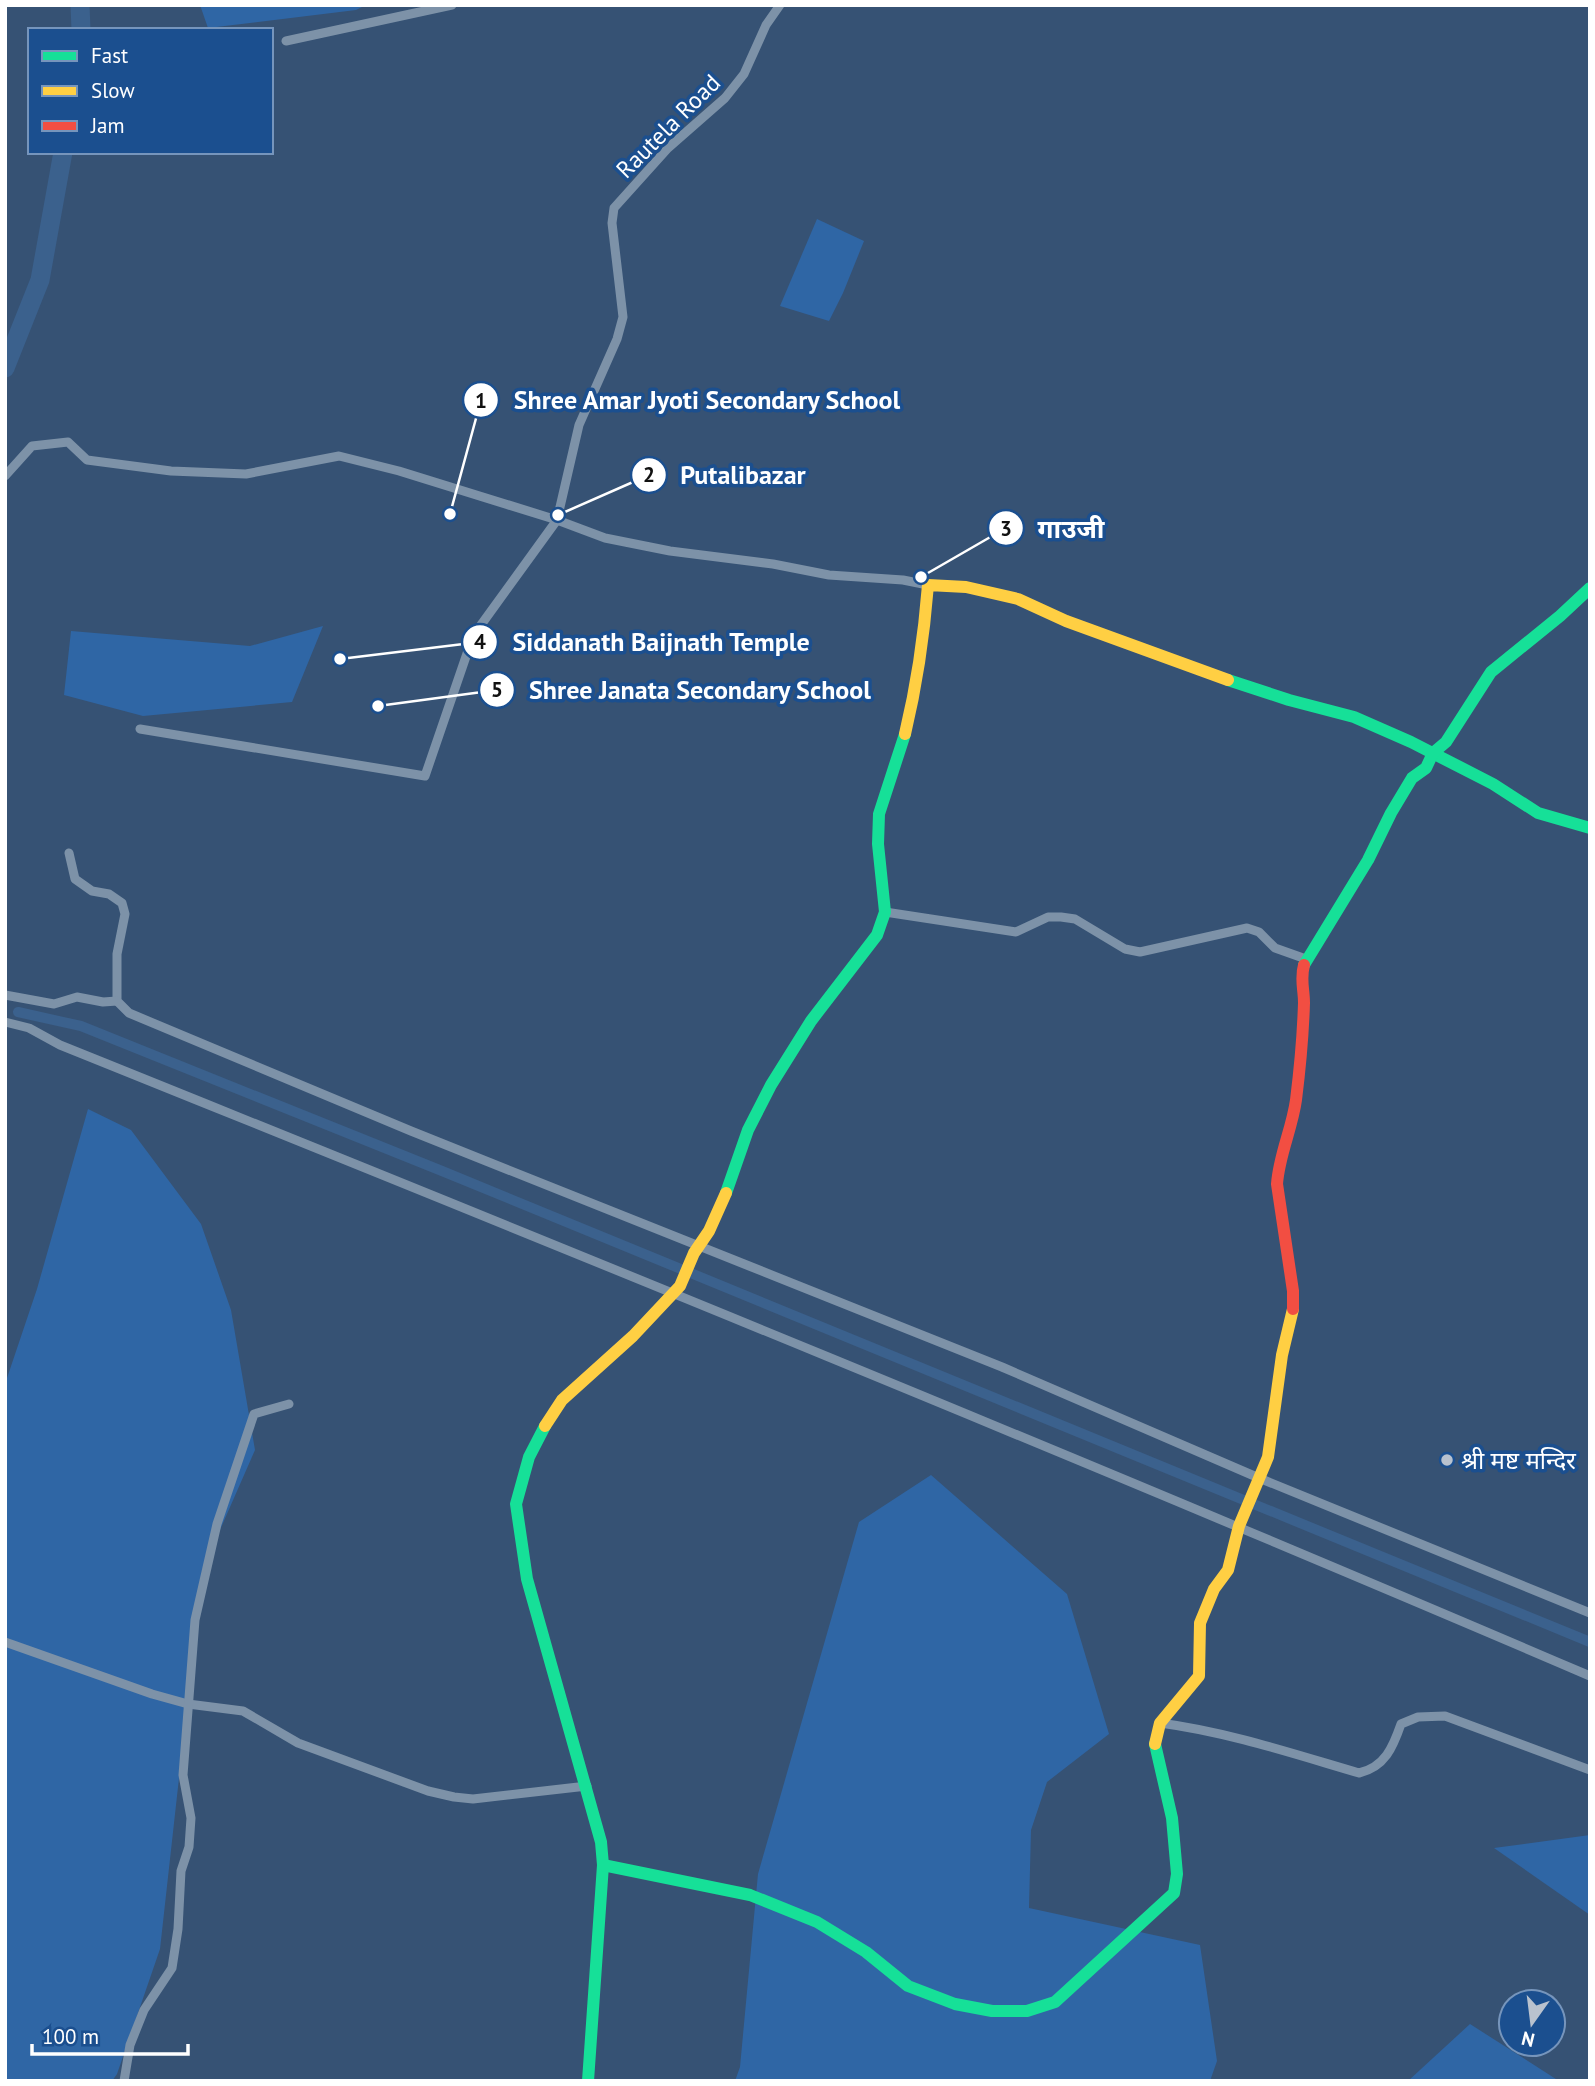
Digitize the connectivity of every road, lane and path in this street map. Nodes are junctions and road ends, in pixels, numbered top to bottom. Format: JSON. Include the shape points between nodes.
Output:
{"nodes":[{"id":1,"x":452,"y":5,"type":"edge"},
{"id":2,"x":780,"y":5,"type":"edge"},
{"id":3,"x":286,"y":41,"type":"dead end"},
{"id":4,"x":5,"y":476,"type":"edge"},
{"id":5,"x":557,"y":520,"type":"junction"},
{"id":6,"x":928,"y":584,"type":"junction"},
{"id":7,"x":1590,"y":588,"type":"edge"},
{"id":8,"x":140,"y":729,"type":"dead end"},
{"id":9,"x":1433,"y":753,"type":"junction"},
{"id":10,"x":1590,"y":828,"type":"edge"},
{"id":11,"x":69,"y":853,"type":"dead end"},
{"id":12,"x":885,"y":912,"type":"junction"},
{"id":13,"x":1306,"y":959,"type":"junction"},
{"id":14,"x":5,"y":995,"type":"edge"},
{"id":15,"x":117,"y":1001,"type":"junction"},
{"id":16,"x":5,"y":1021,"type":"edge"},
{"id":17,"x":696,"y":1249,"type":"junction"},
{"id":18,"x":677,"y":1290,"type":"junction"},
{"id":19,"x":289,"y":1404,"type":"dead end"},
{"id":20,"x":1258,"y":1481,"type":"junction"},
{"id":21,"x":1241,"y":1523,"type":"junction"},
{"id":22,"x":1590,"y":1613,"type":"edge"},
{"id":23,"x":5,"y":1642,"type":"edge"},
{"id":24,"x":1590,"y":1676,"type":"edge"},
{"id":25,"x":188,"y":1704,"type":"junction"},
{"id":26,"x":1160,"y":1723,"type":"junction"},
{"id":27,"x":1590,"y":1770,"type":"edge"},
{"id":28,"x":587,"y":1786,"type":"junction"},
{"id":29,"x":603,"y":1865,"type":"junction"},
{"id":30,"x":124,"y":2081,"type":"edge"},
{"id":31,"x":588,"y":2081,"type":"edge"}],
"edges":[{"from":1,"to":3,"type":"street"},
{"from":2,"to":5,"type":"street","name":"Rautela Road","via":[[744,74],[725,98],[668,148],[614,208],[623,317],[579,425]]},
{"from":4,"to":5,"type":"street","via":[[32,446],[68,442],[87,460],[171,471],[246,474],[339,456]]},
{"from":5,"to":6,"type":"street","via":[[605,538],[670,551],[828,575]]},
{"from":5,"to":8,"type":"street","via":[[473,636],[425,776]]},
{"from":6,"to":9,"type":"street","via":[[1018,599],[1217,676],[1354,718]]},
{"from":6,"to":12,"type":"street","via":[[916,688],[902,749],[879,814]]},
{"from":7,"to":9,"type":"street","via":[[1491,672],[1446,742]]},
{"from":9,"to":10,"type":"street","via":[[1538,813]]},
{"from":9,"to":13,"type":"street","via":[[1426,768],[1412,778]]},
{"from":11,"to":15,"type":"street","via":[[75,879],[122,903],[125,914],[117,954]]},
{"from":12,"to":13,"type":"street","via":[[1016,932],[1048,917],[1074,919],[1125,949],[1140,952],[1247,928],[1259,932],[1275,948]]},
{"from":12,"to":17,"type":"street","via":[[877,935],[811,1021],[771,1085],[748,1130],[709,1231]]},
{"from":13,"to":20,"type":"street","via":[[1301,976],[1304,1000],[1296,1098],[1278,1166],[1293,1314],[1282,1355],[1272,1439]]},
{"from":14,"to":15,"type":"street","via":[[54,1004],[78,996]]},
{"from":15,"to":17,"type":"street","via":[[130,1013]]},
{"from":16,"to":18,"type":"street"},
{"from":17,"to":18,"type":"street"},
{"from":17,"to":20,"type":"street","via":[[1002,1367]]},
{"from":18,"to":21,"type":"street"},
{"from":18,"to":28,"type":"street","via":[[634,1336],[562,1400],[529,1457],[516,1504],[527,1579]]},
{"from":19,"to":25,"type":"street","via":[[254,1414],[217,1524],[195,1620]]},
{"from":20,"to":21,"type":"street"},
{"from":20,"to":22,"type":"street"},
{"from":21,"to":24,"type":"street"},
{"from":21,"to":26,"type":"street","via":[[1228,1570],[1214,1589],[1200,1623],[1199,1676]]},
{"from":23,"to":25,"type":"street"},
{"from":25,"to":28,"type":"street","via":[[243,1711],[298,1743],[454,1797]]},
{"from":25,"to":30,"type":"street","via":[[184,1775],[191,1818],[172,1968],[144,2010],[130,2045]]},
{"from":26,"to":27,"type":"street","via":[[1269,1746],[1359,1773],[1373,1770],[1383,1761],[1401,1724],[1418,1717],[1445,1716]]},
{"from":26,"to":29,"type":"street","via":[[1154,1747],[1172,1818],[1177,1874],[1174,1893],[1055,2002],[1027,2011],[955,2004],[908,1986],[866,1951],[817,1922],[750,1895]]},
{"from":28,"to":29,"type":"street"},
{"from":29,"to":31,"type":"street"}]}
